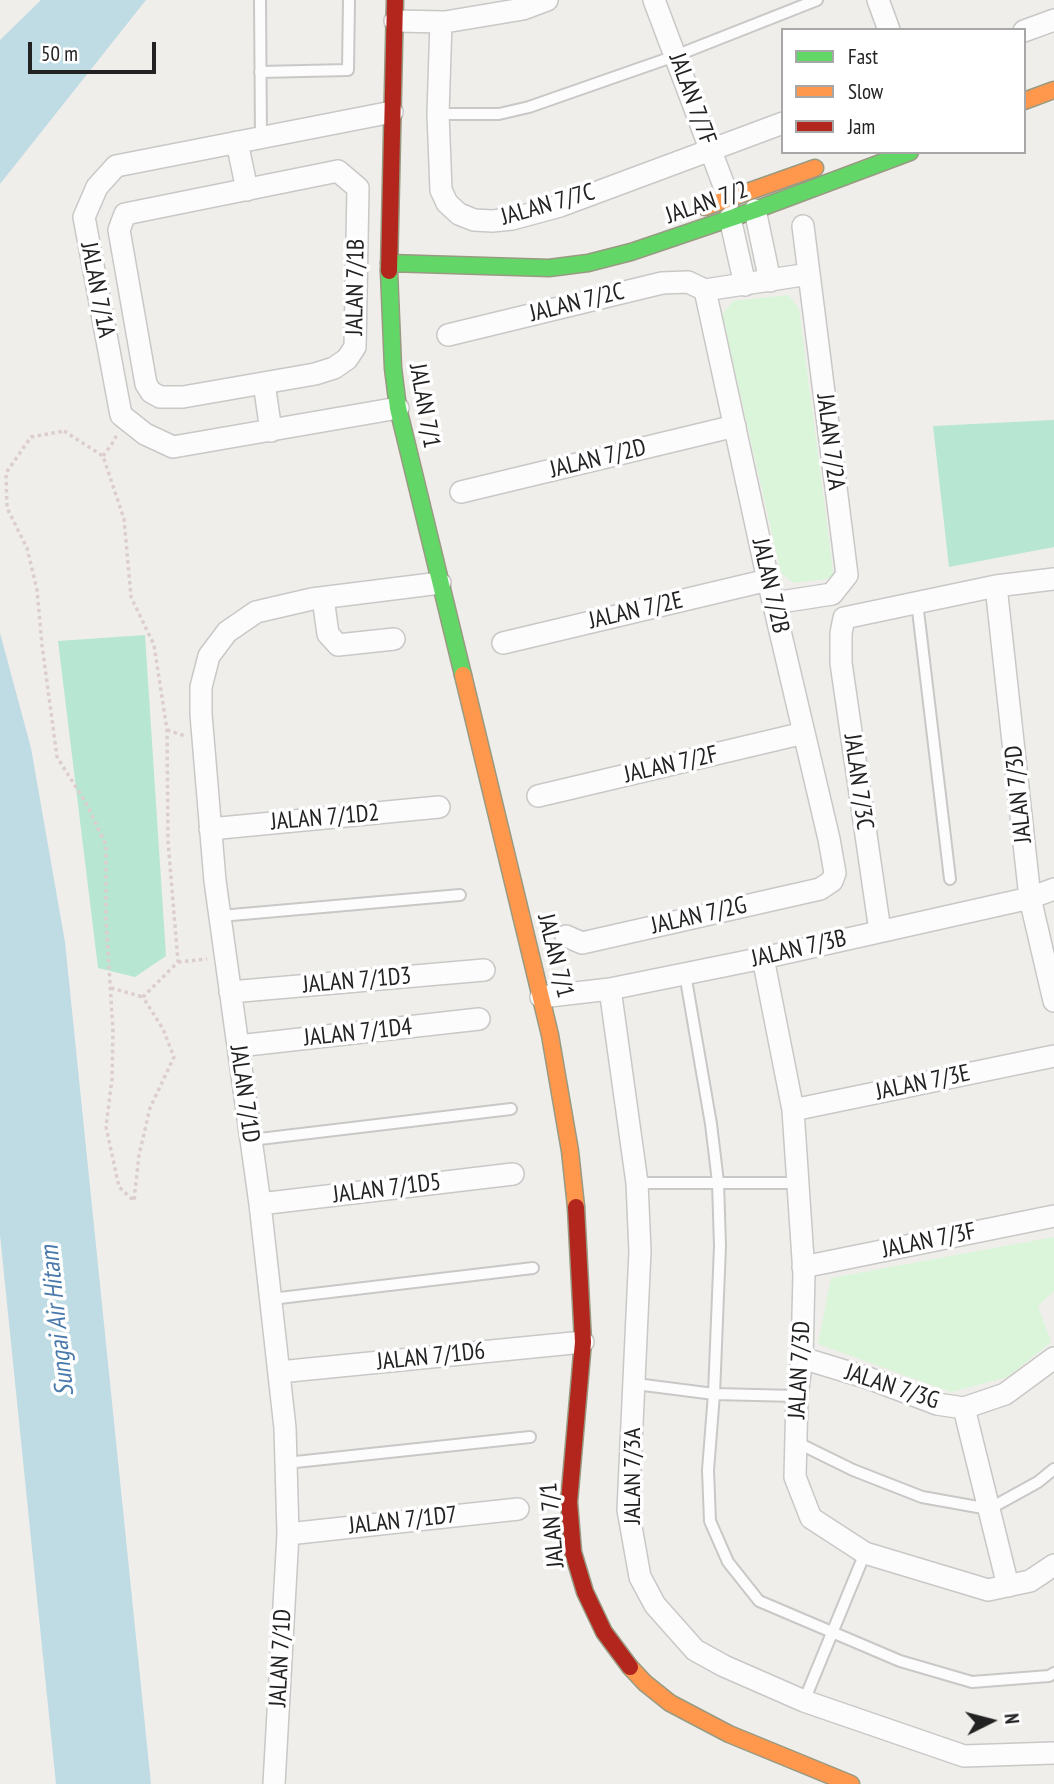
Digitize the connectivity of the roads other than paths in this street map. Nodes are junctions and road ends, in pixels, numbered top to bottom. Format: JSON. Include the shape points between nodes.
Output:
{"nodes":[{"id":1,"x":260,"y":0,"type":"edge"},
{"id":2,"x":349,"y":0,"type":"edge"},
{"id":3,"x":547,"y":0,"type":"edge"},
{"id":4,"x":654,"y":0,"type":"edge"},
{"id":5,"x":817,"y":0,"type":"edge"},
{"id":6,"x":878,"y":0,"type":"edge"},
{"id":7,"x":395,"y":10,"type":"edge"},
{"id":8,"x":1054,"y":19,"type":"edge"},
{"id":9,"x":441,"y":22,"type":"junction"},
{"id":10,"x":888,"y":28,"type":"edge"},
{"id":11,"x":1026,"y":30,"type":"edge"},
{"id":12,"x":675,"y":56,"type":"junction"},
{"id":13,"x":260,"y":72,"type":"junction"},
{"id":14,"x":1054,"y":90,"type":"edge"},
{"id":15,"x":1026,"y":100,"type":"edge"},
{"id":16,"x":392,"y":111,"type":"junction"},
{"id":17,"x":438,"y":114,"type":"junction"},
{"id":18,"x":781,"y":124,"type":"edge"},
{"id":19,"x":261,"y":137,"type":"junction"},
{"id":20,"x":237,"y":142,"type":"junction"},
{"id":21,"x":711,"y":150,"type":"junction"},
{"id":22,"x":905,"y":154,"type":"edge"},
{"id":23,"x":832,"y":162,"type":"dead end"},
{"id":24,"x":247,"y":190,"type":"junction"},
{"id":25,"x":730,"y":208,"type":"junction"},
{"id":26,"x":693,"y":211,"type":"dead end"},
{"id":27,"x":755,"y":211,"type":"junction"},
{"id":28,"x":803,"y":226,"type":"dead end"},
{"id":29,"x":570,"y":249,"type":"dead end"},
{"id":30,"x":388,"y":263,"type":"junction"},
{"id":31,"x":511,"y":265,"type":"junction"},
{"id":32,"x":809,"y":274,"type":"junction"},
{"id":33,"x":770,"y":281,"type":"junction"},
{"id":34,"x":745,"y":285,"type":"junction"},
{"id":35,"x":705,"y":290,"type":"junction"},
{"id":36,"x":448,"y":335,"type":"dead end"},
{"id":37,"x":264,"y":383,"type":"junction"},
{"id":38,"x":398,"y":408,"type":"junction"},
{"id":39,"x":735,"y":426,"type":"junction"},
{"id":40,"x":271,"y":430,"type":"junction"},
{"id":41,"x":461,"y":492,"type":"dead end"},
{"id":42,"x":1054,"y":579,"type":"edge"},
{"id":43,"x":768,"y":580,"type":"junction"},
{"id":44,"x":440,"y":583,"type":"junction"},
{"id":45,"x":996,"y":586,"type":"junction"},
{"id":46,"x":323,"y":598,"type":"junction"},
{"id":47,"x":917,"y":602,"type":"junction"},
{"id":48,"x":774,"y":603,"type":"junction"},
{"id":49,"x":394,"y":639,"type":"dead end"},
{"id":50,"x":503,"y":642,"type":"dead end"},
{"id":51,"x":804,"y":733,"type":"junction"},
{"id":52,"x":538,"y":796,"type":"dead end"},
{"id":53,"x":439,"y":807,"type":"dead end"},
{"id":54,"x":210,"y":829,"type":"junction"},
{"id":55,"x":950,"y":879,"type":"dead end"},
{"id":56,"x":832,"y":881,"type":"joint"},
{"id":57,"x":1054,"y":889,"type":"edge"},
{"id":58,"x":460,"y":895,"type":"dead end"},
{"id":59,"x":1030,"y":898,"type":"junction"},
{"id":60,"x":220,"y":916,"type":"junction"},
{"id":61,"x":880,"y":931,"type":"junction"},
{"id":62,"x":566,"y":936,"type":"dead end"},
{"id":63,"x":763,"y":958,"type":"junction"},
{"id":64,"x":484,"y":970,"type":"dead end"},
{"id":65,"x":685,"y":974,"type":"junction"},
{"id":66,"x":610,"y":989,"type":"junction"},
{"id":67,"x":230,"y":992,"type":"junction"},
{"id":68,"x":541,"y":997,"type":"junction"},
{"id":69,"x":1054,"y":1001,"type":"edge"},
{"id":70,"x":479,"y":1019,"type":"dead end"},
{"id":71,"x":238,"y":1046,"type":"junction"},
{"id":72,"x":1054,"y":1056,"type":"edge"},
{"id":73,"x":511,"y":1109,"type":"dead end"},
{"id":74,"x":793,"y":1110,"type":"junction"},
{"id":75,"x":251,"y":1140,"type":"junction"},
{"id":76,"x":513,"y":1174,"type":"dead end"},
{"id":77,"x":718,"y":1182,"type":"junction"},
{"id":78,"x":637,"y":1183,"type":"junction"},
{"id":79,"x":797,"y":1183,"type":"junction"},
{"id":80,"x":260,"y":1204,"type":"junction"},
{"id":81,"x":1054,"y":1216,"type":"edge"},
{"id":82,"x":803,"y":1267,"type":"junction"},
{"id":83,"x":533,"y":1268,"type":"dead end"},
{"id":84,"x":271,"y":1299,"type":"junction"},
{"id":85,"x":583,"y":1342,"type":"junction"},
{"id":86,"x":802,"y":1358,"type":"junction"},
{"id":87,"x":1054,"y":1358,"type":"edge"},
{"id":88,"x":279,"y":1372,"type":"junction"},
{"id":89,"x":636,"y":1384,"type":"junction"},
{"id":90,"x":714,"y":1394,"type":"junction"},
{"id":91,"x":797,"y":1396,"type":"junction"},
{"id":92,"x":964,"y":1408,"type":"junction"},
{"id":93,"x":530,"y":1437,"type":"dead end"},
{"id":94,"x":796,"y":1442,"type":"junction"},
{"id":95,"x":286,"y":1463,"type":"junction"},
{"id":96,"x":1054,"y":1469,"type":"edge"},
{"id":97,"x":518,"y":1509,"type":"dead end"},
{"id":98,"x":989,"y":1509,"type":"junction"},
{"id":99,"x":288,"y":1534,"type":"junction"},
{"id":100,"x":864,"y":1553,"type":"junction"},
{"id":101,"x":1054,"y":1565,"type":"edge"},
{"id":102,"x":1008,"y":1586,"type":"junction"},
{"id":103,"x":831,"y":1633,"type":"junction"},
{"id":104,"x":1054,"y":1673,"type":"edge"},
{"id":105,"x":804,"y":1701,"type":"junction"},
{"id":106,"x":1054,"y":1753,"type":"edge"},
{"id":107,"x":274,"y":1784,"type":"edge"},
{"id":108,"x":851,"y":1784,"type":"edge"}],
"edges":[{"from":1,"to":13,"type":"lane"},
{"from":2,"to":13,"type":"lane","via":[[348,70]]},
{"from":3,"to":9,"type":"street","via":[[523,9]]},
{"from":4,"to":12,"type":"street","name":"JALAN 7/7F"},
{"from":5,"to":12,"type":"lane"},
{"from":6,"to":10,"type":"street"},
{"from":7,"to":9,"type":"street"},
{"from":7,"to":16,"type":"street","name":"JALAN 7/1"},
{"from":8,"to":11,"type":"street"},
{"from":9,"to":17,"type":"street","name":"JALAN 7/7C"},
{"from":12,"to":17,"type":"lane","via":[[529,107],[499,114]]},
{"from":12,"to":21,"type":"street","name":"JALAN 7/7F"},
{"from":13,"to":19,"type":"lane"},
{"from":14,"to":15,"type":"street"},
{"from":16,"to":19,"type":"street","name":"JALAN 7/1A"},
{"from":16,"to":30,"type":"street","name":"JALAN 7/1"},
{"from":17,"to":21,"type":"street","name":"JALAN 7/7C","via":[[441,190],[459,214],[474,220],[512,219],[560,206]]},
{"from":18,"to":21,"type":"street","name":"JALAN 7/7C"},
{"from":19,"to":20,"type":"street","name":"JALAN 7/1A"},
{"from":20,"to":24,"type":"street"},
{"from":20,"to":40,"type":"street","name":"JALAN 7/1A","via":[[117,166],[97,187],[84,217],[121,415],[145,434],[173,447]]},
{"from":21,"to":25,"type":"street","name":"JALAN 7/7F"},
{"from":22,"to":27,"type":"street","name":"JALAN 7/2"},
{"from":23,"to":25,"type":"street","name":"JALAN 7/2"},
{"from":24,"to":37,"type":"street","name":"JALAN 7/1B","via":[[338,171],[358,188],[355,347],[334,368]]},
{"from":24,"to":37,"type":"street","name":"JALAN 7/1B","via":[[125,214],[119,230],[151,392],[160,397],[183,397]]},
{"from":25,"to":26,"type":"street","name":"JALAN 7/2"},
{"from":25,"to":27,"type":"street","name":"JALAN 7/2"},
{"from":25,"to":31,"type":"street","name":"JALAN 7/2","via":[[631,252],[549,268]]},
{"from":25,"to":34,"type":"street","name":"JALAN 7/7F"},
{"from":27,"to":33,"type":"street"},
{"from":28,"to":32,"type":"street","name":"JALAN 7/2A"},
{"from":29,"to":31,"type":"street","name":"JALAN 7/2"},
{"from":30,"to":31,"type":"street","name":"JALAN 7/2"},
{"from":30,"to":38,"type":"street","name":"JALAN 7/1"},
{"from":32,"to":33,"type":"street","name":"JALAN 7/2C"},
{"from":32,"to":48,"type":"street","name":"JALAN 7/2A","via":[[847,575],[832,594]]},
{"from":33,"to":34,"type":"street","name":"JALAN 7/2C"},
{"from":34,"to":35,"type":"street","name":"JALAN 7/2C"},
{"from":35,"to":36,"type":"street","name":"JALAN 7/2C","via":[[688,282],[663,283]]},
{"from":35,"to":39,"type":"street","name":"JALAN 7/2B"},
{"from":37,"to":40,"type":"street"},
{"from":38,"to":40,"type":"street"},
{"from":38,"to":44,"type":"street","name":"JALAN 7/1"},
{"from":39,"to":41,"type":"street","name":"JALAN 7/2D"},
{"from":39,"to":43,"type":"street","name":"JALAN 7/2B"},
{"from":42,"to":45,"type":"street"},
{"from":43,"to":48,"type":"street","name":"JALAN 7/2B"},
{"from":43,"to":50,"type":"street","name":"JALAN 7/2E"},
{"from":44,"to":46,"type":"street","name":"JALAN 7/1D"},
{"from":44,"to":68,"type":"street","name":"JALAN 7/1"},
{"from":45,"to":47,"type":"street"},
{"from":45,"to":59,"type":"street","name":"JALAN 7/3D"},
{"from":46,"to":49,"type":"street","via":[[328,634],[338,645]]},
{"from":46,"to":54,"type":"street","name":"JALAN 7/1D","via":[[256,612],[227,632],[209,656],[201,687],[201,714]]},
{"from":47,"to":55,"type":"lane"},
{"from":47,"to":61,"type":"street","name":"JALAN 7/3C","via":[[844,618],[841,633],[841,663]]},
{"from":48,"to":51,"type":"street","name":"JALAN 7/2B"},
{"from":51,"to":52,"type":"street","name":"JALAN 7/2F"},
{"from":51,"to":56,"type":"street","name":"JALAN 7/2B","via":[[834,864]]},
{"from":53,"to":54,"type":"street","name":"JALAN 7/1D2"},
{"from":54,"to":60,"type":"street","name":"JALAN 7/1D"},
{"from":56,"to":62,"type":"street","name":"JALAN 7/2G","via":[[820,889],[582,943]]},
{"from":57,"to":59,"type":"street","name":"JALAN 7/3B"},
{"from":58,"to":60,"type":"lane"},
{"from":59,"to":61,"type":"street","name":"JALAN 7/3B"},
{"from":59,"to":69,"type":"street","name":"JALAN 7/3D"},
{"from":60,"to":67,"type":"street","name":"JALAN 7/1D"},
{"from":61,"to":63,"type":"street","name":"JALAN 7/3B"},
{"from":63,"to":65,"type":"street","name":"JALAN 7/3B"},
{"from":63,"to":74,"type":"street","name":"JALAN 7/3D"},
{"from":64,"to":67,"type":"street","name":"JALAN 7/1D3"},
{"from":65,"to":66,"type":"street","name":"JALAN 7/3B"},
{"from":65,"to":77,"type":"lane"},
{"from":66,"to":68,"type":"street","name":"JALAN 7/3B"},
{"from":66,"to":78,"type":"street","name":"JALAN 7/3A"},
{"from":67,"to":71,"type":"street","name":"JALAN 7/1D"},
{"from":68,"to":85,"type":"street","name":"JALAN 7/1","via":[[570,1151]]},
{"from":70,"to":71,"type":"street","name":"JALAN 7/1D4"},
{"from":71,"to":75,"type":"street","name":"JALAN 7/1D"},
{"from":72,"to":74,"type":"street","name":"JALAN 7/3E"},
{"from":73,"to":75,"type":"lane"},
{"from":74,"to":79,"type":"street","name":"JALAN 7/3D"},
{"from":75,"to":80,"type":"street","name":"JALAN 7/1D"},
{"from":76,"to":80,"type":"street","name":"JALAN 7/1D5"},
{"from":77,"to":78,"type":"lane"},
{"from":77,"to":79,"type":"lane"},
{"from":77,"to":90,"type":"lane"},
{"from":78,"to":89,"type":"street","name":"JALAN 7/3A"},
{"from":79,"to":82,"type":"street","name":"JALAN 7/3D"},
{"from":80,"to":84,"type":"street","name":"JALAN 7/1D"},
{"from":81,"to":82,"type":"street","name":"JALAN 7/3F"},
{"from":82,"to":86,"type":"street","name":"JALAN 7/3D"},
{"from":83,"to":84,"type":"lane"},
{"from":84,"to":88,"type":"street","name":"JALAN 7/1D"},
{"from":85,"to":88,"type":"street","name":"JALAN 7/1D6"},
{"from":85,"to":108,"type":"street","name":"JALAN 7/1","via":[[569,1502],[573,1552],[604,1632],[638,1675],[670,1703],[729,1734]]},
{"from":86,"to":91,"type":"street","name":"JALAN 7/3D"},
{"from":86,"to":92,"type":"street","name":"JALAN 7/3G","via":[[937,1404]]},
{"from":87,"to":92,"type":"street","name":"JALAN 7/3G","via":[[1005,1394]]},
{"from":88,"to":95,"type":"street","name":"JALAN 7/1D"},
{"from":89,"to":90,"type":"lane"},
{"from":89,"to":105,"type":"street","name":"JALAN 7/3A","via":[[628,1510],[640,1577],[655,1605],[695,1650]]},
{"from":90,"to":91,"type":"lane"},
{"from":90,"to":103,"type":"lane","via":[[708,1470],[710,1521],[728,1562],[759,1601]]},
{"from":91,"to":94,"type":"street","name":"JALAN 7/3D"},
{"from":92,"to":98,"type":"street"},
{"from":93,"to":95,"type":"lane"},
{"from":94,"to":98,"type":"lane","via":[[922,1497]]},
{"from":94,"to":100,"type":"street","name":"JALAN 7/3D","via":[[795,1477],[811,1518]]},
{"from":95,"to":99,"type":"street","name":"JALAN 7/1D"},
{"from":96,"to":98,"type":"lane"},
{"from":97,"to":99,"type":"street","name":"JALAN 7/1D7"},
{"from":98,"to":102,"type":"street"},
{"from":99,"to":107,"type":"street","name":"JALAN 7/1D"},
{"from":100,"to":102,"type":"street","name":"JALAN 7/3D","via":[[988,1590]]},
{"from":100,"to":103,"type":"lane"},
{"from":101,"to":102,"type":"street","name":"JALAN 7/3D","via":[[1030,1581]]},
{"from":103,"to":104,"type":"lane","via":[[900,1661],[972,1682]]},
{"from":103,"to":105,"type":"lane"},
{"from":105,"to":106,"type":"street","name":"JALAN 7/3A","via":[[964,1756]]}]}
